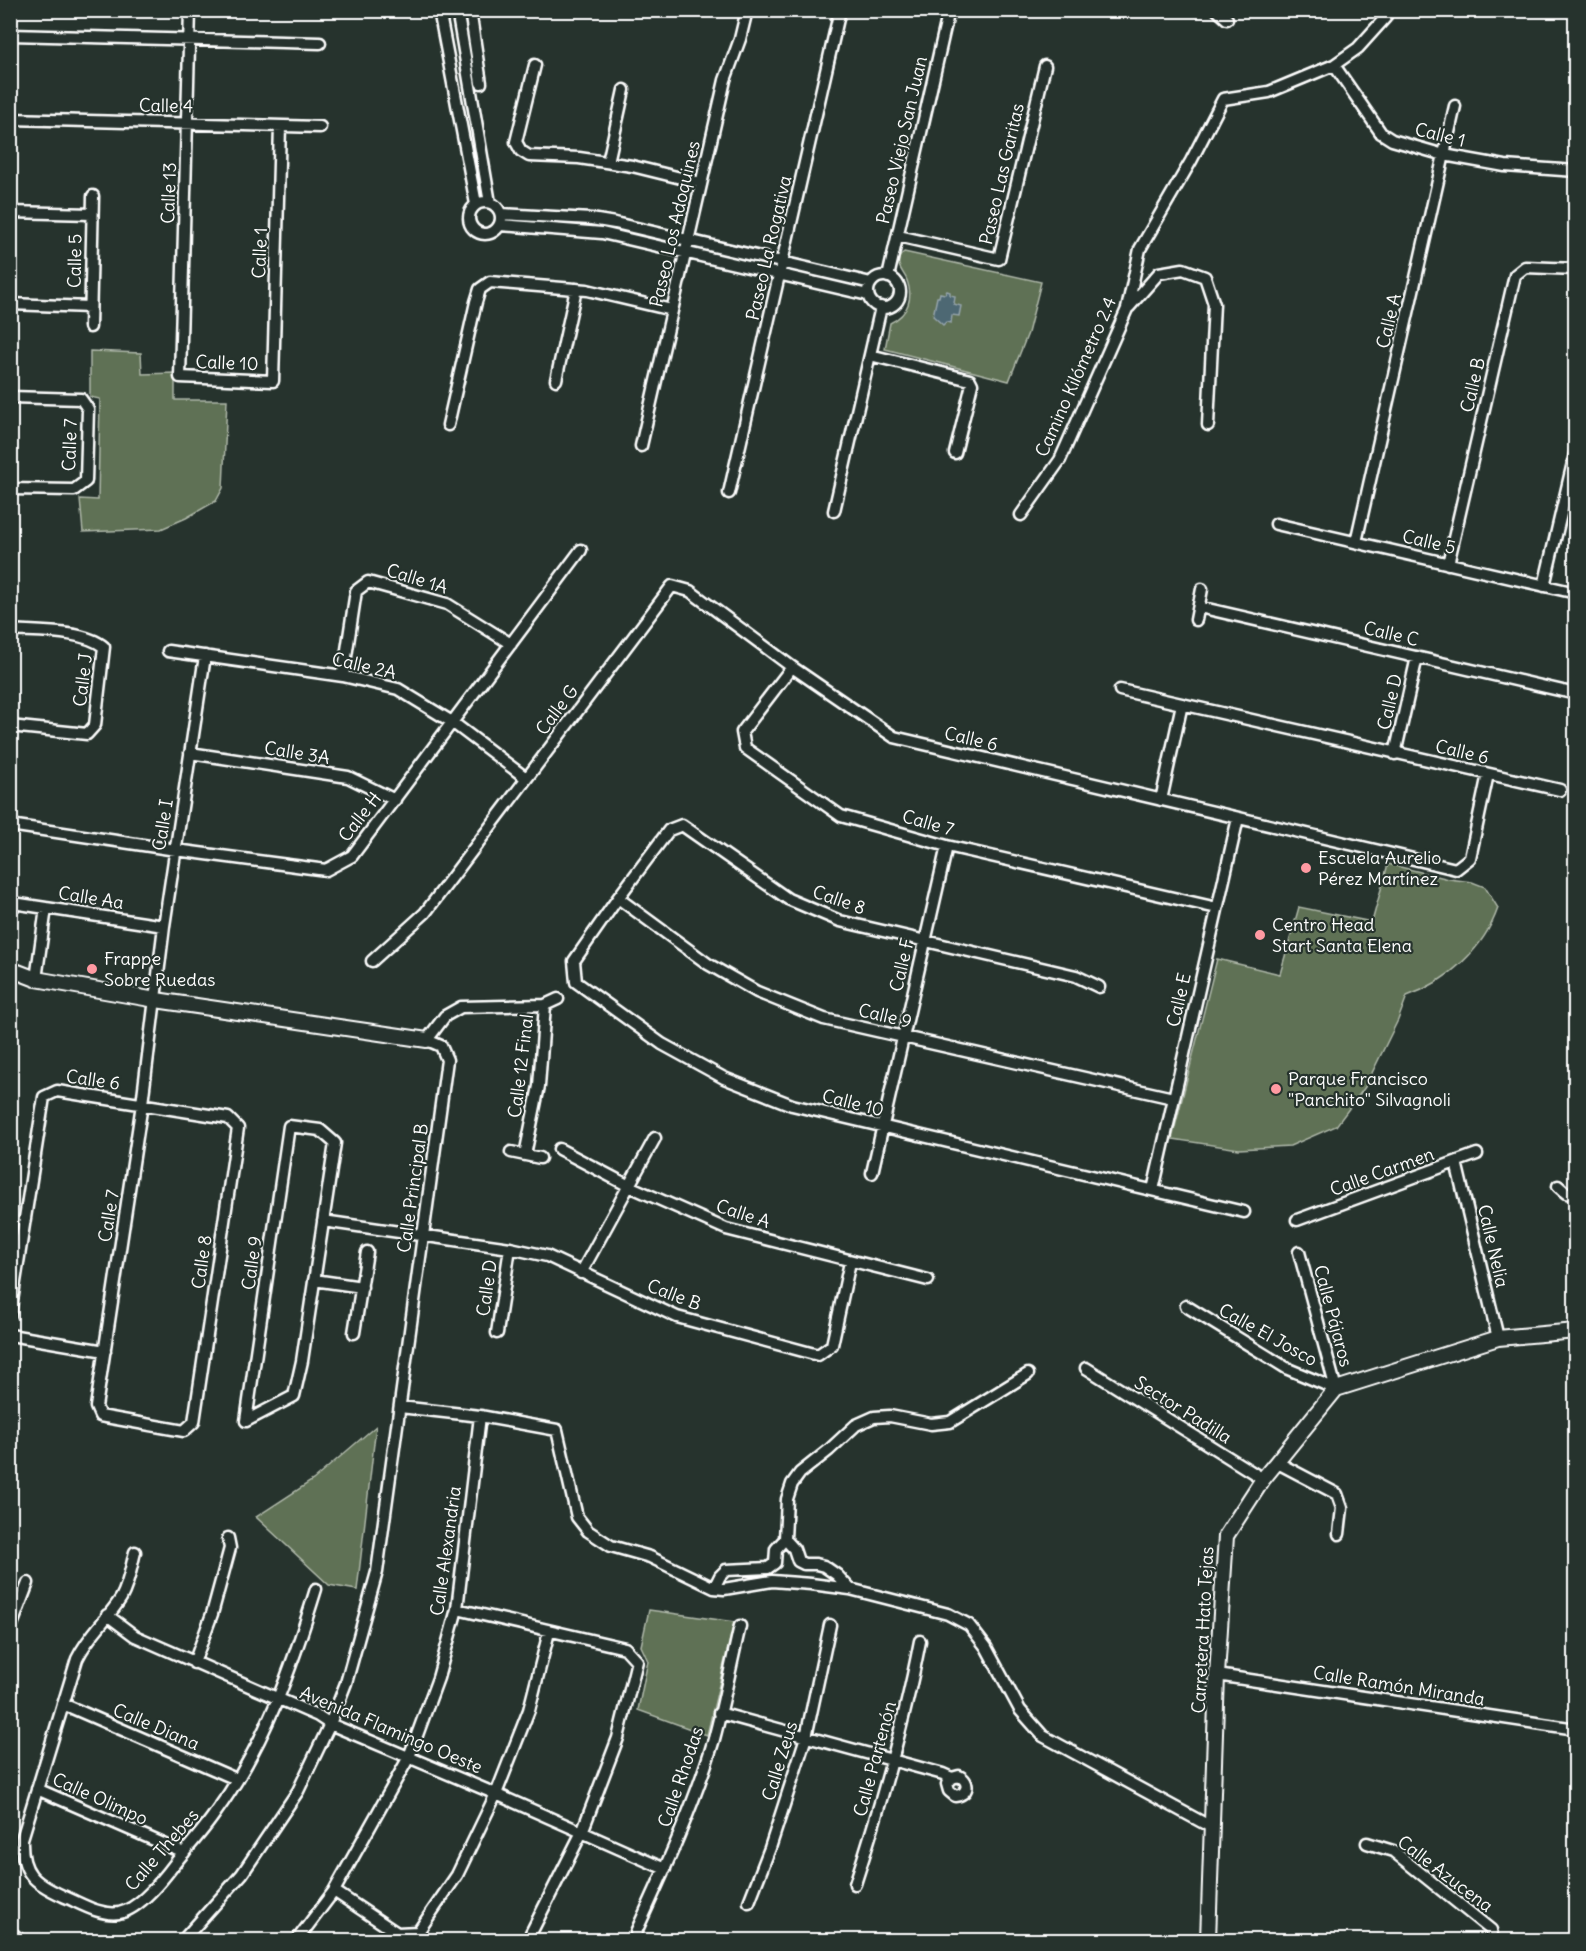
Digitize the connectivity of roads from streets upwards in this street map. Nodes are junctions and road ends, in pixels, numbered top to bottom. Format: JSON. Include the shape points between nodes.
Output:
{"nodes":[{"id":1,"x":190,"y":10,"type":"edge"},
{"id":2,"x":439,"y":10,"type":"edge"},
{"id":3,"x":457,"y":10,"type":"edge"},
{"id":4,"x":470,"y":10,"type":"edge"},
{"id":5,"x":747,"y":10,"type":"edge"},
{"id":6,"x":840,"y":10,"type":"edge"},
{"id":7,"x":949,"y":10,"type":"edge"},
{"id":8,"x":1217,"y":10,"type":"edge"},
{"id":9,"x":1388,"y":10,"type":"edge"},
{"id":10,"x":1227,"y":19,"type":"dead end"},
{"id":11,"x":10,"y":35,"type":"edge"},
{"id":12,"x":189,"y":40,"type":"junction"},
{"id":13,"x":320,"y":43,"type":"dead end"},
{"id":14,"x":535,"y":65,"type":"dead end"},
{"id":15,"x":1334,"y":65,"type":"junction"},
{"id":16,"x":1045,"y":66,"type":"dead end"},
{"id":17,"x":482,"y":83,"type":"dead end"},
{"id":18,"x":624,"y":90,"type":"dead end"},
{"id":19,"x":1455,"y":106,"type":"dead end"},
{"id":20,"x":10,"y":119,"type":"edge"},
{"id":21,"x":187,"y":123,"type":"junction"},
{"id":22,"x":280,"y":126,"type":"junction"},
{"id":23,"x":320,"y":127,"type":"dead end"},
{"id":24,"x":1444,"y":155,"type":"junction"},
{"id":25,"x":608,"y":162,"type":"junction"},
{"id":26,"x":1575,"y":171,"type":"edge"},
{"id":27,"x":701,"y":183,"type":"junction"},
{"id":28,"x":93,"y":196,"type":"dead end"},
{"id":29,"x":490,"y":203,"type":"junction"},
{"id":30,"x":476,"y":204,"type":"junction"},
{"id":31,"x":10,"y":212,"type":"edge"},
{"id":32,"x":93,"y":214,"type":"junction"},
{"id":33,"x":500,"y":220,"type":"junction"},
{"id":34,"x":898,"y":236,"type":"junction"},
{"id":35,"x":688,"y":240,"type":"junction"},
{"id":36,"x":686,"y":252,"type":"junction"},
{"id":37,"x":783,"y":262,"type":"junction"},
{"id":38,"x":1575,"y":269,"type":"edge"},
{"id":39,"x":779,"y":274,"type":"junction"},
{"id":40,"x":888,"y":277,"type":"junction"},
{"id":41,"x":871,"y":282,"type":"junction"},
{"id":42,"x":576,"y":289,"type":"junction"},
{"id":43,"x":868,"y":295,"type":"junction"},
{"id":44,"x":10,"y":304,"type":"edge"},
{"id":45,"x":90,"y":307,"type":"junction"},
{"id":46,"x":881,"y":307,"type":"junction"},
{"id":47,"x":1127,"y":309,"type":"junction"},
{"id":48,"x":672,"y":310,"type":"junction"},
{"id":49,"x":90,"y":327,"type":"dead end"},
{"id":50,"x":870,"y":355,"type":"junction"},
{"id":51,"x":180,"y":377,"type":"joint"},
{"id":52,"x":556,"y":380,"type":"dead end"},
{"id":53,"x":273,"y":381,"type":"joint"},
{"id":54,"x":10,"y":397,"type":"edge"},
{"id":55,"x":1208,"y":424,"type":"dead end"},
{"id":56,"x":448,"y":425,"type":"dead end"},
{"id":57,"x":641,"y":446,"type":"dead end"},
{"id":58,"x":1575,"y":450,"type":"edge"},
{"id":59,"x":955,"y":453,"type":"dead end"},
{"id":60,"x":10,"y":489,"type":"edge"},
{"id":61,"x":729,"y":493,"type":"dead end"},
{"id":62,"x":834,"y":511,"type":"dead end"},
{"id":63,"x":1021,"y":515,"type":"dead end"},
{"id":64,"x":1276,"y":524,"type":"dead end"},
{"id":65,"x":1356,"y":542,"type":"junction"},
{"id":66,"x":581,"y":550,"type":"dead end"},
{"id":67,"x":1448,"y":564,"type":"junction"},
{"id":68,"x":1544,"y":586,"type":"junction"},
{"id":69,"x":1202,"y":589,"type":"dead end"},
{"id":70,"x":1575,"y":593,"type":"edge"},
{"id":71,"x":1199,"y":607,"type":"junction"},
{"id":72,"x":1196,"y":621,"type":"dead end"},
{"id":73,"x":10,"y":630,"type":"edge"},
{"id":74,"x":511,"y":644,"type":"junction"},
{"id":75,"x":168,"y":651,"type":"dead end"},
{"id":76,"x":205,"y":656,"type":"junction"},
{"id":77,"x":1417,"y":657,"type":"junction"},
{"id":78,"x":792,"y":667,"type":"junction"},
{"id":79,"x":343,"y":676,"type":"junction"},
{"id":80,"x":1120,"y":690,"type":"dead end"},
{"id":81,"x":1575,"y":694,"type":"edge"},
{"id":82,"x":1182,"y":704,"type":"junction"},
{"id":83,"x":452,"y":722,"type":"junction"},
{"id":84,"x":10,"y":726,"type":"edge"},
{"id":85,"x":190,"y":753,"type":"junction"},
{"id":86,"x":1395,"y":754,"type":"junction"},
{"id":87,"x":1488,"y":774,"type":"junction"},
{"id":88,"x":526,"y":778,"type":"junction"},
{"id":89,"x":1560,"y":790,"type":"dead end"},
{"id":90,"x":394,"y":800,"type":"junction"},
{"id":91,"x":1161,"y":800,"type":"junction"},
{"id":92,"x":1238,"y":818,"type":"junction"},
{"id":93,"x":10,"y":825,"type":"edge"},
{"id":94,"x":947,"y":846,"type":"junction"},
{"id":95,"x":176,"y":850,"type":"junction"},
{"id":96,"x":618,"y":897,"type":"junction"},
{"id":97,"x":13,"y":903,"type":"dead end"},
{"id":98,"x":46,"y":908,"type":"junction"},
{"id":99,"x":1217,"y":908,"type":"junction"},
{"id":100,"x":164,"y":927,"type":"junction"},
{"id":101,"x":925,"y":941,"type":"junction"},
{"id":102,"x":372,"y":961,"type":"dead end"},
{"id":103,"x":10,"y":969,"type":"edge"},
{"id":104,"x":36,"y":979,"type":"junction"},
{"id":105,"x":1099,"y":987,"type":"dead end"},
{"id":106,"x":558,"y":999,"type":"dead end"},
{"id":107,"x":156,"y":1000,"type":"junction"},
{"id":108,"x":544,"y":1005,"type":"junction"},
{"id":109,"x":902,"y":1037,"type":"junction"},
{"id":110,"x":427,"y":1040,"type":"junction"},
{"id":111,"x":1173,"y":1098,"type":"junction"},
{"id":112,"x":142,"y":1104,"type":"junction"},
{"id":113,"x":882,"y":1127,"type":"junction"},
{"id":114,"x":655,"y":1138,"type":"dead end"},
{"id":115,"x":560,"y":1149,"type":"dead end"},
{"id":116,"x":511,"y":1152,"type":"dead end"},
{"id":117,"x":1478,"y":1154,"type":"dead end"},
{"id":118,"x":525,"y":1155,"type":"junction"},
{"id":119,"x":540,"y":1158,"type":"dead end"},
{"id":120,"x":1456,"y":1162,"type":"junction"},
{"id":121,"x":872,"y":1173,"type":"dead end"},
{"id":122,"x":629,"y":1186,"type":"junction"},
{"id":123,"x":1558,"y":1186,"type":"dead end"},
{"id":124,"x":1153,"y":1190,"type":"junction"},
{"id":125,"x":1222,"y":1195,"type":"dead end"},
{"id":126,"x":1575,"y":1195,"type":"edge"},
{"id":127,"x":1220,"y":1206,"type":"junction"},
{"id":128,"x":1244,"y":1212,"type":"dead end"},
{"id":129,"x":1297,"y":1220,"type":"dead end"},
{"id":130,"x":323,"y":1221,"type":"junction"},
{"id":131,"x":423,"y":1235,"type":"junction"},
{"id":132,"x":510,"y":1248,"type":"junction"},
{"id":133,"x":367,"y":1252,"type":"dead end"},
{"id":134,"x":1299,"y":1252,"type":"dead end"},
{"id":135,"x":850,"y":1262,"type":"junction"},
{"id":136,"x":581,"y":1273,"type":"junction"},
{"id":137,"x":314,"y":1280,"type":"junction"},
{"id":138,"x":928,"y":1280,"type":"dead end"},
{"id":139,"x":362,"y":1287,"type":"junction"},
{"id":140,"x":12,"y":1293,"type":"edge"},
{"id":141,"x":1186,"y":1306,"type":"dead end"},
{"id":142,"x":10,"y":1314,"type":"edge"},
{"id":143,"x":1575,"y":1331,"type":"edge"},
{"id":144,"x":354,"y":1333,"type":"dead end"},
{"id":145,"x":497,"y":1333,"type":"dead end"},
{"id":146,"x":10,"y":1335,"type":"edge"},
{"id":147,"x":1498,"y":1338,"type":"junction"},
{"id":148,"x":105,"y":1351,"type":"junction"},
{"id":149,"x":1086,"y":1368,"type":"dead end"},
{"id":150,"x":1028,"y":1374,"type":"dead end"},
{"id":151,"x":1336,"y":1389,"type":"junction"},
{"id":152,"x":400,"y":1407,"type":"junction"},
{"id":153,"x":480,"y":1416,"type":"junction"},
{"id":154,"x":120,"y":1420,"type":"joint"},
{"id":155,"x":1276,"y":1462,"type":"junction"},
{"id":156,"x":1263,"y":1479,"type":"junction"},
{"id":157,"x":1339,"y":1534,"type":"dead end"},
{"id":158,"x":228,"y":1538,"type":"dead end"},
{"id":159,"x":785,"y":1539,"type":"junction"},
{"id":160,"x":135,"y":1552,"type":"dead end"},
{"id":161,"x":28,"y":1583,"type":"dead end"},
{"id":162,"x":714,"y":1588,"type":"junction"},
{"id":163,"x":316,"y":1589,"type":"dead end"},
{"id":164,"x":850,"y":1589,"type":"junction"},
{"id":165,"x":457,"y":1609,"type":"junction"},
{"id":166,"x":107,"y":1615,"type":"junction"},
{"id":167,"x":830,"y":1625,"type":"dead end"},
{"id":168,"x":740,"y":1626,"type":"dead end"},
{"id":169,"x":10,"y":1630,"type":"edge"},
{"id":170,"x":549,"y":1632,"type":"junction"},
{"id":171,"x":920,"y":1641,"type":"dead end"},
{"id":172,"x":194,"y":1663,"type":"junction"},
{"id":173,"x":1217,"y":1675,"type":"junction"},
{"id":174,"x":278,"y":1700,"type":"junction"},
{"id":175,"x":63,"y":1704,"type":"junction"},
{"id":176,"x":719,"y":1713,"type":"junction"},
{"id":177,"x":330,"y":1724,"type":"junction"},
{"id":178,"x":1575,"y":1729,"type":"edge"},
{"id":179,"x":806,"y":1737,"type":"junction"},
{"id":180,"x":409,"y":1757,"type":"junction"},
{"id":181,"x":893,"y":1760,"type":"junction"},
{"id":182,"x":952,"y":1778,"type":"dead end"},
{"id":183,"x":236,"y":1779,"type":"junction"},
{"id":184,"x":37,"y":1789,"type":"junction"},
{"id":185,"x":496,"y":1794,"type":"junction"},
{"id":186,"x":1211,"y":1827,"type":"junction"},
{"id":187,"x":582,"y":1832,"type":"junction"},
{"id":188,"x":1367,"y":1843,"type":"dead end"},
{"id":189,"x":183,"y":1853,"type":"junction"},
{"id":190,"x":665,"y":1869,"type":"junction"},
{"id":191,"x":855,"y":1884,"type":"dead end"},
{"id":192,"x":334,"y":1891,"type":"junction"},
{"id":193,"x":749,"y":1902,"type":"dead end"},
{"id":194,"x":10,"y":1932,"type":"edge"},
{"id":195,"x":636,"y":1932,"type":"dead end"},
{"id":196,"x":531,"y":1934,"type":"dead end"},
{"id":197,"x":21,"y":1941,"type":"edge"},
{"id":198,"x":183,"y":1941,"type":"edge"},
{"id":199,"x":297,"y":1941,"type":"edge"},
{"id":200,"x":1208,"y":1941,"type":"edge"},
{"id":201,"x":1493,"y":1941,"type":"edge"}],
"edges":[{"from":1,"to":12,"type":"street","name":"Calle 13"},
{"from":2,"to":30,"type":"street"},
{"from":3,"to":29,"type":"street"},
{"from":4,"to":17,"type":"street"},
{"from":5,"to":27,"type":"street","name":"Paseo Los Adoquines","via":[[725,80]]},
{"from":6,"to":37,"type":"street","name":"Paseo La Rogativa"},
{"from":7,"to":34,"type":"street","name":"Paseo Viejo San Juan"},
{"from":8,"to":10,"type":"street"},
{"from":9,"to":15,"type":"street","name":"Camino Kilómetro 2.4","via":[[1358,48]]},
{"from":11,"to":12,"type":"street"},
{"from":12,"to":13,"type":"street"},
{"from":12,"to":21,"type":"street","name":"Calle 13"},
{"from":14,"to":25,"type":"street","via":[[516,142],[521,151],[529,156]]},
{"from":15,"to":24,"type":"street","name":"Calle 1","via":[[1381,133]]},
{"from":15,"to":47,"type":"street","name":"Camino Kilómetro 2.4","via":[[1269,92],[1224,99],[1140,249]]},
{"from":16,"to":34,"type":"street","name":"Paseo Las Garitas","via":[[999,259]]},
{"from":18,"to":25,"type":"street"},
{"from":19,"to":24,"type":"street","name":"Calle A"},
{"from":20,"to":21,"type":"street","name":"Calle 4"},
{"from":21,"to":22,"type":"street","name":"Calle 4"},
{"from":21,"to":51,"type":"street","name":"Calle 13"},
{"from":22,"to":23,"type":"street","name":"Calle 4"},
{"from":22,"to":53,"type":"street","name":"Calle 1"},
{"from":24,"to":26,"type":"street","name":"Calle 1","via":[[1505,166]]},
{"from":24,"to":65,"type":"street","name":"Calle A"},
{"from":25,"to":27,"type":"street"},
{"from":27,"to":35,"type":"street","name":"Paseo Los Adoquines"},
{"from":28,"to":32,"type":"street","name":"Calle 5"},
{"from":29,"to":30,"type":"street"},
{"from":29,"to":33,"type":"street","via":[[495,205]]},
{"from":30,"to":33,"type":"street","via":[[469,213],[469,224],[476,232],[492,233]]},
{"from":31,"to":32,"type":"street"},
{"from":32,"to":45,"type":"street","name":"Calle 5"},
{"from":33,"to":35,"type":"street","via":[[591,219]]},
{"from":33,"to":36,"type":"street","via":[[602,233]]},
{"from":34,"to":40,"type":"street","name":"Paseo Viejo San Juan"},
{"from":35,"to":36,"type":"street","name":"Paseo Los Adoquines"},
{"from":35,"to":37,"type":"street"},
{"from":36,"to":39,"type":"street"},
{"from":36,"to":48,"type":"street","name":"Paseo Los Adoquines"},
{"from":37,"to":39,"type":"street","name":"Paseo La Rogativa"},
{"from":37,"to":41,"type":"street"},
{"from":38,"to":67,"type":"street","name":"Calle B","via":[[1525,267],[1515,275]]},
{"from":39,"to":43,"type":"street"},
{"from":39,"to":61,"type":"street","name":"Paseo La Rogativa"},
{"from":40,"to":41,"type":"street","via":[[880,276]]},
{"from":40,"to":46,"type":"street","via":[[898,285],[900,296],[894,304]]},
{"from":41,"to":43,"type":"street"},
{"from":42,"to":48,"type":"street"},
{"from":42,"to":52,"type":"street"},
{"from":42,"to":56,"type":"street","via":[[490,282],[480,289]]},
{"from":43,"to":46,"type":"street","via":[[873,304]]},
{"from":44,"to":45,"type":"street"},
{"from":45,"to":49,"type":"street","name":"Calle 5"},
{"from":46,"to":50,"type":"street"},
{"from":47,"to":55,"type":"street","via":[[1159,273],[1183,269],[1205,277],[1214,304]]},
{"from":47,"to":63,"type":"street","name":"Camino Kilómetro 2.4","via":[[1059,460]]},
{"from":48,"to":57,"type":"street","name":"Paseo Los Adoquines"},
{"from":50,"to":59,"type":"street","via":[[970,380]]},
{"from":50,"to":62,"type":"street"},
{"from":51,"to":53,"type":"street","name":"Calle 10"},
{"from":54,"to":60,"type":"street","name":"Calle 7","via":[[81,399],[88,409],[86,481],[74,490]]},
{"from":58,"to":68,"type":"street"},
{"from":64,"to":65,"type":"street","name":"Calle 5"},
{"from":65,"to":67,"type":"street","name":"Calle 5"},
{"from":66,"to":74,"type":"street","name":"Calle H"},
{"from":67,"to":68,"type":"street","name":"Calle 5"},
{"from":68,"to":70,"type":"street","name":"Calle 5"},
{"from":69,"to":71,"type":"street"},
{"from":71,"to":72,"type":"street"},
{"from":71,"to":77,"type":"street","name":"Calle C"},
{"from":73,"to":84,"type":"street","name":"Calle J","via":[[96,640],[104,647],[95,725],[87,734]]},
{"from":74,"to":79,"type":"street","name":"Calle 1A","via":[[447,604],[368,582],[356,591]]},
{"from":74,"to":83,"type":"street","name":"Calle H"},
{"from":75,"to":76,"type":"street","name":"Calle 2A"},
{"from":76,"to":79,"type":"street","name":"Calle 2A"},
{"from":76,"to":85,"type":"street","name":"Calle I"},
{"from":77,"to":81,"type":"street","name":"Calle C"},
{"from":77,"to":86,"type":"street","name":"Calle D"},
{"from":78,"to":88,"type":"street","name":"Calle G","via":[[690,591],[672,586]]},
{"from":78,"to":91,"type":"street","name":"Calle 6","via":[[894,737]]},
{"from":78,"to":94,"type":"street","name":"Calle 7","via":[[742,732],[745,748],[841,816]]},
{"from":79,"to":83,"type":"street","name":"Calle 2A","via":[[398,689]]},
{"from":80,"to":82,"type":"street","name":"Calle 6"},
{"from":82,"to":86,"type":"street","name":"Calle 6"},
{"from":82,"to":91,"type":"street"},
{"from":83,"to":88,"type":"street","name":"Calle 2A"},
{"from":83,"to":90,"type":"street","name":"Calle H"},
{"from":85,"to":90,"type":"street","name":"Calle 3A","via":[[348,777]]},
{"from":85,"to":95,"type":"street","name":"Calle I"},
{"from":86,"to":87,"type":"street","name":"Calle 6"},
{"from":87,"to":89,"type":"street","name":"Calle 6"},
{"from":87,"to":92,"type":"street","name":"Calle 6","via":[[1470,858],[1456,869]]},
{"from":88,"to":102,"type":"street","name":"Calle G","via":[[425,913]]},
{"from":90,"to":95,"type":"street","name":"Calle H","via":[[352,856],[326,870]]},
{"from":91,"to":92,"type":"street","name":"Calle 6"},
{"from":92,"to":99,"type":"street","name":"Calle E"},
{"from":93,"to":95,"type":"street","name":"Calle H"},
{"from":94,"to":99,"type":"street","name":"Calle 7"},
{"from":94,"to":101,"type":"street","name":"Calle F"},
{"from":95,"to":100,"type":"street","name":"Calle I"},
{"from":96,"to":101,"type":"street","name":"Calle 8","via":[[669,830],[682,825],[788,899],[840,921]]},
{"from":96,"to":109,"type":"street","name":"Calle 9","via":[[708,964],[757,992],[824,1019]]},
{"from":96,"to":113,"type":"street","name":"Calle 10","via":[[574,961],[576,982],[663,1044],[724,1078],[792,1104]]},
{"from":97,"to":98,"type":"street","name":"Calle Aa"},
{"from":98,"to":100,"type":"street","name":"Calle Aa"},
{"from":98,"to":104,"type":"street"},
{"from":99,"to":111,"type":"street","name":"Calle E"},
{"from":100,"to":107,"type":"street","name":"Calle I"},
{"from":101,"to":105,"type":"street","name":"Calle 8","via":[[1076,976]]},
{"from":101,"to":109,"type":"street","name":"Calle F"},
{"from":103,"to":104,"type":"street"},
{"from":104,"to":107,"type":"street"},
{"from":106,"to":108,"type":"street"},
{"from":107,"to":110,"type":"street"},
{"from":107,"to":112,"type":"street","name":"Calle 7"},
{"from":108,"to":110,"type":"street","name":"Calle 12 Final","via":[[461,1007],[445,1016]]},
{"from":108,"to":118,"type":"street","name":"Calle 12 Final","via":[[539,1086]]},
{"from":109,"to":111,"type":"street","name":"Calle 9"},
{"from":109,"to":113,"type":"street","name":"Calle F"},
{"from":110,"to":131,"type":"street","name":"Calle Principal B","via":[[441,1046],[447,1060]]},
{"from":111,"to":124,"type":"street","name":"Calle E"},
{"from":112,"to":140,"type":"street","name":"Calle 6","via":[[57,1091],[44,1097]]},
{"from":112,"to":148,"type":"street","name":"Calle 7"},
{"from":112,"to":154,"type":"street","name":"Calle 8","via":[[228,1118],[238,1128],[194,1422],[184,1431]]},
{"from":113,"to":121,"type":"street","name":"Calle F"},
{"from":113,"to":124,"type":"street","name":"Calle 10"},
{"from":114,"to":122,"type":"street"},
{"from":115,"to":122,"type":"street","name":"Calle A"},
{"from":116,"to":118,"type":"street"},
{"from":117,"to":120,"type":"street","name":"Calle Carmen"},
{"from":118,"to":119,"type":"street"},
{"from":120,"to":129,"type":"street","name":"Calle Carmen"},
{"from":120,"to":147,"type":"street","name":"Calle Nelia"},
{"from":122,"to":135,"type":"street","name":"Calle A","via":[[726,1229]]},
{"from":122,"to":136,"type":"street"},
{"from":123,"to":126,"type":"street"},
{"from":124,"to":127,"type":"street","name":"Calle 10"},
{"from":125,"to":127,"type":"street"},
{"from":127,"to":128,"type":"street","name":"Calle 10"},
{"from":130,"to":131,"type":"street"},
{"from":130,"to":137,"type":"street","name":"Calle 9"},
{"from":130,"to":137,"type":"street","name":"Calle 9","via":[[335,1143],[320,1130],[289,1126],[246,1421],[294,1396]]},
{"from":131,"to":132,"type":"street","name":"Calle B"},
{"from":131,"to":152,"type":"street","name":"Calle Principal B"},
{"from":132,"to":136,"type":"street","name":"Calle B","via":[[548,1256]]},
{"from":132,"to":145,"type":"street","name":"Calle D"},
{"from":133,"to":139,"type":"street"},
{"from":134,"to":151,"type":"street","name":"Calle Pájaros"},
{"from":135,"to":136,"type":"street","name":"Calle B","via":[[832,1345],[818,1355],[677,1317]]},
{"from":135,"to":138,"type":"street","name":"Calle A"},
{"from":137,"to":139,"type":"street"},
{"from":139,"to":144,"type":"street"},
{"from":140,"to":142,"type":"street","name":"Calle 6"},
{"from":141,"to":151,"type":"street","name":"Calle El Josco","via":[[1288,1369]]},
{"from":143,"to":147,"type":"street"},
{"from":146,"to":148,"type":"street"},
{"from":147,"to":151,"type":"street"},
{"from":148,"to":154,"type":"street","name":"Calle 7","via":[[96,1407],[100,1416]]},
{"from":149,"to":156,"type":"street","name":"Sector Padilla"},
{"from":150,"to":159,"type":"street","via":[[950,1422],[932,1424],[890,1416],[874,1417],[856,1425],[792,1484],[787,1499]]},
{"from":151,"to":155,"type":"street","name":"Carretera Hato Tejas"},
{"from":152,"to":153,"type":"street"},
{"from":152,"to":177,"type":"street","name":"Calle Principal B","via":[[377,1572],[346,1683]]},
{"from":153,"to":162,"type":"street","via":[[557,1430],[577,1517],[588,1531],[611,1546],[650,1557]]},
{"from":153,"to":165,"type":"street","name":"Calle Alexandria"},
{"from":155,"to":156,"type":"street","name":"Carretera Hato Tejas"},
{"from":155,"to":157,"type":"street","via":[[1337,1494],[1342,1508]]},
{"from":156,"to":173,"type":"street","name":"Carretera Hato Tejas","via":[[1226,1536]]},
{"from":158,"to":172,"type":"street","via":[[230,1548]]},
{"from":159,"to":162,"type":"street","via":[[777,1549],[775,1563],[768,1568],[729,1569]]},
{"from":159,"to":164,"type":"street","via":[[798,1561],[824,1566]]},
{"from":160,"to":166,"type":"street","name":"Calle Thebes","via":[[126,1587]]},
{"from":161,"to":169,"type":"street"},
{"from":162,"to":164,"type":"street","via":[[772,1581]]},
{"from":163,"to":174,"type":"street","name":"Calle Thebes"},
{"from":164,"to":186,"type":"street","via":[[948,1614],[969,1624],[1020,1710],[1042,1736]]},
{"from":165,"to":170,"type":"street"},
{"from":165,"to":180,"type":"street","name":"Calle Alexandria","via":[[438,1678]]},
{"from":166,"to":172,"type":"street","name":"Avenida Flamingo Oeste","via":[[135,1636]]},
{"from":166,"to":175,"type":"street","name":"Calle Thebes","via":[[85,1642]]},
{"from":167,"to":179,"type":"street","name":"Calle Zeus"},
{"from":168,"to":176,"type":"street","name":"Calle Rhodas"},
{"from":170,"to":185,"type":"street","via":[[529,1710]]},
{"from":170,"to":187,"type":"street","via":[[625,1648],[637,1661],[618,1738]]},
{"from":171,"to":181,"type":"street","name":"Calle Partenón"},
{"from":172,"to":174,"type":"street","name":"Avenida Flamingo Oeste"},
{"from":173,"to":178,"type":"street","name":"Calle Ramón Miranda"},
{"from":173,"to":186,"type":"street","name":"Carretera Hato Tejas"},
{"from":174,"to":177,"type":"street","name":"Avenida Flamingo Oeste"},
{"from":174,"to":183,"type":"street","name":"Calle Thebes"},
{"from":175,"to":183,"type":"street","name":"Calle Diana"},
{"from":175,"to":184,"type":"street","name":"Calle Thebes"},
{"from":176,"to":179,"type":"street"},
{"from":176,"to":190,"type":"street","name":"Calle Rhodas","via":[[705,1764]]},
{"from":177,"to":180,"type":"street","name":"Avenida Flamingo Oeste"},
{"from":177,"to":198,"type":"street","name":"Calle Principal B","via":[[297,1791],[242,1874]]},
{"from":179,"to":181,"type":"street"},
{"from":179,"to":193,"type":"street","name":"Calle Zeus"},
{"from":180,"to":185,"type":"street","name":"Avenida Flamingo Oeste"},
{"from":180,"to":192,"type":"street","name":"Calle Alexandria"},
{"from":181,"to":182,"type":"street"},
{"from":181,"to":191,"type":"street","name":"Calle Partenón"},
{"from":183,"to":189,"type":"street","name":"Calle Thebes","via":[[217,1812]]},
{"from":184,"to":189,"type":"street","name":"Calle Olimpo"},
{"from":184,"to":189,"type":"street","name":"Calle Thebes","via":[[21,1854],[32,1878],[43,1887],[105,1912],[119,1913],[133,1907],[164,1878]]},
{"from":185,"to":187,"type":"street","name":"Avenida Flamingo Oeste"},
{"from":185,"to":192,"type":"street","via":[[457,1875],[418,1932],[397,1933]]},
{"from":186,"to":200,"type":"street","name":"Carretera Hato Tejas"},
{"from":187,"to":190,"type":"street","name":"Avenida Flamingo Oeste"},
{"from":187,"to":196,"type":"street"},
{"from":188,"to":201,"type":"street","name":"Calle Azucena","via":[[1393,1851],[1491,1930]]},
{"from":190,"to":195,"type":"street","name":"Calle Rhodas"},
{"from":192,"to":199,"type":"street","name":"Calle Alexandria"},
{"from":194,"to":197,"type":"street"}]}
